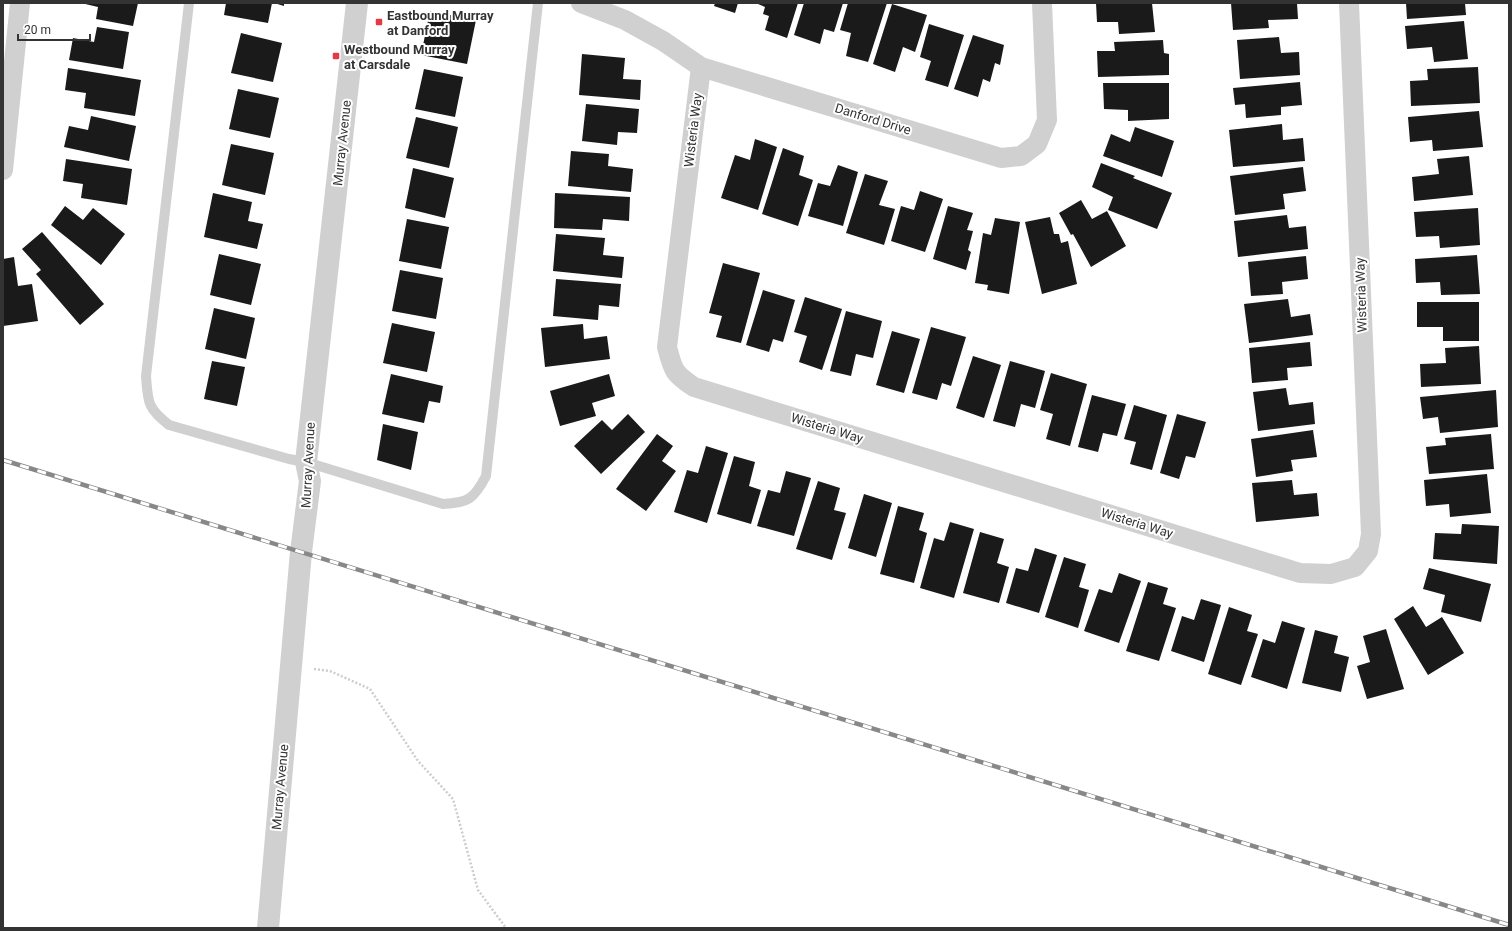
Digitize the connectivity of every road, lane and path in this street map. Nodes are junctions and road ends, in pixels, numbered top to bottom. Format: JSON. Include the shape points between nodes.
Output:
{"nodes":[{"id":1,"x":20,"y":3,"type":"edge"},
{"id":2,"x":189,"y":3,"type":"edge"},
{"id":3,"x":357,"y":3,"type":"edge"},
{"id":4,"x":538,"y":3,"type":"edge"},
{"id":5,"x":581,"y":3,"type":"edge"},
{"id":6,"x":1042,"y":3,"type":"edge"},
{"id":7,"x":1349,"y":3,"type":"edge"},
{"id":8,"x":701,"y":67,"type":"junction"},
{"id":9,"x":3,"y":170,"type":"edge"},
{"id":10,"x":306,"y":462,"type":"junction"},
{"id":11,"x":290,"y":668,"type":"junction"},
{"id":12,"x":268,"y":928,"type":"edge"},
{"id":13,"x":506,"y":928,"type":"edge"}],
"edges":[{"from":1,"to":9,"type":"street"},
{"from":2,"to":10,"type":"lane","via":[[146,376],[148,400],[156,415],[168,425]]},
{"from":3,"to":10,"type":"street","name":"Murray Avenue"},
{"from":4,"to":10,"type":"lane","via":[[486,476],[477,493],[461,503],[443,504]]},
{"from":5,"to":8,"type":"street","name":"Danford Drive","via":[[625,20],[664,41]]},
{"from":6,"to":8,"type":"street","name":"Danford Drive","via":[[1046,120],[1037,144],[1021,156],[1001,158]]},
{"from":7,"to":8,"type":"street","name":"Wisteria Way","via":[[1371,534],[1368,551],[1355,567],[1331,574],[1300,573],[694,387],[680,377],[673,367],[667,347]]},
{"from":10,"to":11,"type":"street","name":"Murray Avenue","via":[[310,481]]},
{"from":11,"to":12,"type":"street","name":"Murray Avenue"},
{"from":11,"to":13,"type":"path","via":[[330,670],[370,689],[418,761],[453,799],[478,890]]}]}
